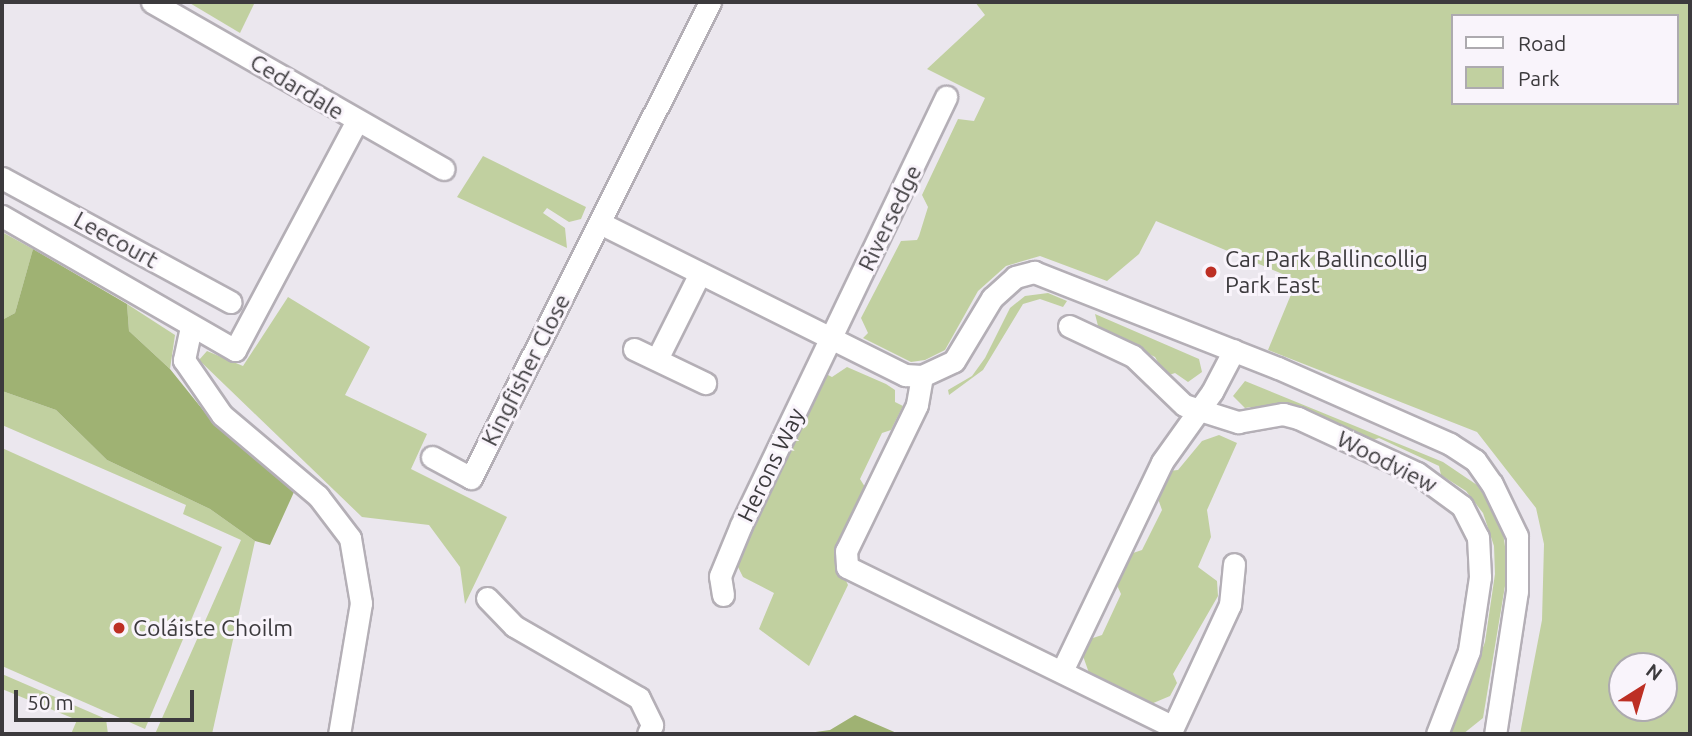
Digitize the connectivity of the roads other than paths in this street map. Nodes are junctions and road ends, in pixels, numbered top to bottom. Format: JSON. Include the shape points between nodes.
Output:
{"nodes":[{"id":1,"x":152,"y":2,"type":"edge"},
{"id":2,"x":710,"y":2,"type":"edge"},
{"id":3,"x":946,"y":97,"type":"dead end"},
{"id":4,"x":356,"y":122,"type":"junction"},
{"id":5,"x":444,"y":169,"type":"dead end"},
{"id":6,"x":2,"y":178,"type":"edge"},
{"id":7,"x":65,"y":212,"type":"junction"},
{"id":8,"x":2,"y":216,"type":"edge"},
{"id":9,"x":600,"y":223,"type":"junction"},
{"id":10,"x":49,"y":241,"type":"junction"},
{"id":11,"x":700,"y":274,"type":"junction"},
{"id":12,"x":230,"y":302,"type":"dead end"},
{"id":13,"x":1069,"y":326,"type":"dead end"},
{"id":14,"x":191,"y":327,"type":"junction"},
{"id":15,"x":833,"y":337,"type":"junction"},
{"id":16,"x":634,"y":349,"type":"dead end"},
{"id":17,"x":1234,"y":350,"type":"junction"},
{"id":18,"x":657,"y":359,"type":"junction"},
{"id":19,"x":922,"y":376,"type":"junction"},
{"id":20,"x":705,"y":383,"type":"dead end"},
{"id":21,"x":1199,"y":410,"type":"junction"},
{"id":22,"x":432,"y":457,"type":"dead end"},
{"id":23,"x":1234,"y":564,"type":"dead end"},
{"id":24,"x":723,"y":595,"type":"dead end"},
{"id":25,"x":487,"y":598,"type":"dead end"},
{"id":26,"x":1062,"y":671,"type":"junction"},
{"id":27,"x":1171,"y":731,"type":"edge"},
{"id":28,"x":340,"y":734,"type":"edge"},
{"id":29,"x":648,"y":734,"type":"edge"},
{"id":30,"x":1437,"y":734,"type":"edge"},
{"id":31,"x":1495,"y":734,"type":"edge"}],
"edges":[{"from":1,"to":4,"type":"street","name":"Cedardale"},
{"from":2,"to":9,"type":"street"},
{"from":3,"to":15,"type":"street","name":"Riversedge"},
{"from":4,"to":5,"type":"street","name":"Cedardale"},
{"from":4,"to":14,"type":"street","via":[[235,350]]},
{"from":6,"to":7,"type":"street","name":"Leecourt"},
{"from":7,"to":10,"type":"street"},
{"from":7,"to":12,"type":"street","name":"Leecourt"},
{"from":8,"to":10,"type":"street"},
{"from":9,"to":11,"type":"street"},
{"from":9,"to":22,"type":"street","name":"Kingfisher Close","via":[[471,478]]},
{"from":10,"to":14,"type":"street"},
{"from":11,"to":15,"type":"street"},
{"from":11,"to":18,"type":"street"},
{"from":13,"to":21,"type":"street","name":"Woodview","via":[[1133,356],[1164,390]]},
{"from":14,"to":28,"type":"street","via":[[184,360],[222,415],[318,496],[350,538],[361,603]]},
{"from":15,"to":19,"type":"street","via":[[905,375]]},
{"from":15,"to":24,"type":"street","name":"Herons Way","via":[[731,549],[720,576]]},
{"from":16,"to":18,"type":"street"},
{"from":17,"to":19,"type":"street","via":[[1034,272],[1015,277],[992,298],[954,361]]},
{"from":17,"to":21,"type":"street"},
{"from":17,"to":31,"type":"street","via":[[1450,444],[1475,460],[1492,484],[1517,536],[1520,563]]},
{"from":18,"to":20,"type":"street"},
{"from":19,"to":26,"type":"street","via":[[917,405],[846,551],[847,568]]},
{"from":21,"to":26,"type":"street","via":[[1162,462]]},
{"from":21,"to":30,"type":"street","name":"Woodview","via":[[1238,422],[1283,414],[1298,418],[1417,473],[1462,506],[1478,537],[1480,577],[1469,651]]},
{"from":23,"to":27,"type":"street","via":[[1230,605]]},
{"from":25,"to":29,"type":"street","via":[[514,626],[639,698],[652,725]]},
{"from":26,"to":27,"type":"street"}]}
